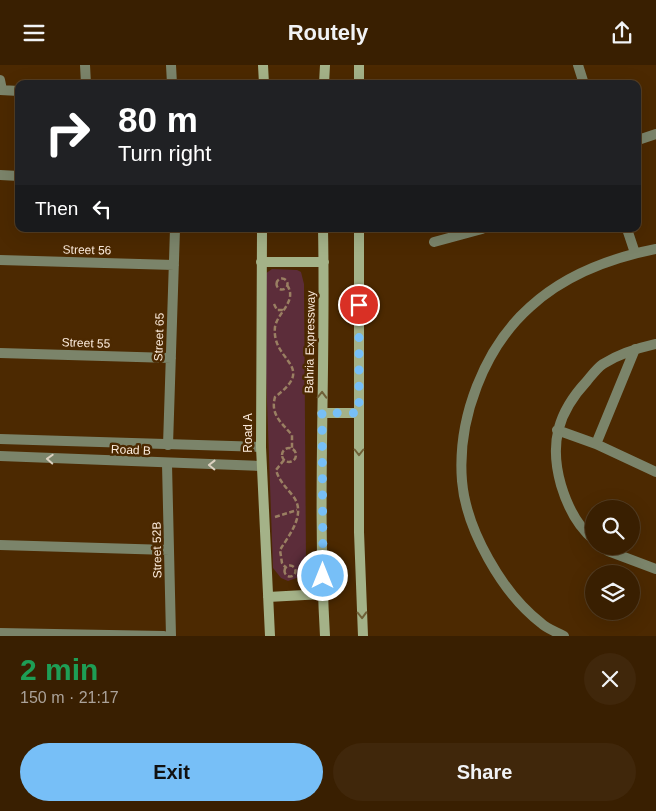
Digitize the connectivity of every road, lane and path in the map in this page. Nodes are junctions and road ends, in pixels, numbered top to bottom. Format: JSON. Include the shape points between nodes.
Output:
{"nodes":[{"id":1,"x":85,"y":65,"type":"edge"},
{"id":2,"x":171,"y":65,"type":"edge"},
{"id":3,"x":263,"y":65,"type":"edge"},
{"id":4,"x":325,"y":65,"type":"edge"},
{"id":5,"x":359,"y":65,"type":"edge"},
{"id":6,"x":578,"y":65,"type":"edge"},
{"id":7,"x":86,"y":80,"type":"edge"},
{"id":8,"x":172,"y":80,"type":"edge"},
{"id":9,"x":264,"y":80,"type":"edge"},
{"id":10,"x":324,"y":80,"type":"edge"},
{"id":11,"x":359,"y":80,"type":"edge"},
{"id":12,"x":583,"y":80,"type":"edge"},
{"id":13,"x":1,"y":87,"type":"edge"},
{"id":14,"x":15,"y":90,"type":"edge"},
{"id":15,"x":656,"y":134,"type":"edge"},
{"id":16,"x":641,"y":139,"type":"edge"},
{"id":17,"x":0,"y":175,"type":"edge"},
{"id":18,"x":15,"y":175,"type":"edge"},
{"id":19,"x":174,"y":232,"type":"edge"},
{"id":20,"x":262,"y":232,"type":"edge"},
{"id":21,"x":323,"y":232,"type":"edge"},
{"id":22,"x":359,"y":232,"type":"edge"},
{"id":23,"x":471,"y":232,"type":"edge"},
{"id":24,"x":628,"y":232,"type":"edge"},
{"id":25,"x":434,"y":242,"type":"dead end"},
{"id":26,"x":656,"y":249,"type":"edge"},
{"id":27,"x":635,"y":253,"type":"junction"},
{"id":28,"x":0,"y":261,"type":"edge"},
{"id":29,"x":261,"y":262,"type":"junction"},
{"id":30,"x":324,"y":262,"type":"junction"},
{"id":31,"x":174,"y":265,"type":"junction"},
{"id":32,"x":288,"y":285,"type":"junction"},
{"id":33,"x":656,"y":344,"type":"edge"},
{"id":34,"x":635,"y":349,"type":"junction"},
{"id":35,"x":0,"y":353,"type":"edge"},
{"id":36,"x":171,"y":358,"type":"junction"},
{"id":37,"x":322,"y":413,"type":"junction"},
{"id":38,"x":359,"y":413,"type":"junction"},
{"id":39,"x":556,"y":430,"type":"junction"},
{"id":40,"x":0,"y":439,"type":"edge"},
{"id":41,"x":596,"y":444,"type":"junction"},
{"id":42,"x":168,"y":445,"type":"junction"},
{"id":43,"x":261,"y":447,"type":"junction"},
{"id":44,"x":292,"y":448,"type":"junction"},
{"id":45,"x":0,"y":456,"type":"edge"},
{"id":46,"x":284,"y":461,"type":"junction"},
{"id":47,"x":167,"y":464,"type":"junction"},
{"id":48,"x":261,"y":466,"type":"junction"},
{"id":49,"x":656,"y":472,"type":"edge"},
{"id":50,"x":297,"y":510,"type":"junction"},
{"id":51,"x":264,"y":519,"type":"junction"},
{"id":52,"x":585,"y":531,"type":"edge"},
{"id":53,"x":0,"y":545,"type":"edge"},
{"id":54,"x":169,"y":550,"type":"junction"},
{"id":55,"x":619,"y":555,"type":"edge"},
{"id":56,"x":286,"y":568,"type":"junction"},
{"id":57,"x":656,"y":569,"type":"edge"},
{"id":58,"x":323,"y":594,"type":"junction"},
{"id":59,"x":268,"y":597,"type":"junction"},
{"id":60,"x":0,"y":633,"type":"edge"},
{"id":61,"x":164,"y":636,"type":"edge"},
{"id":62,"x":172,"y":636,"type":"edge"},
{"id":63,"x":270,"y":636,"type":"edge"},
{"id":64,"x":326,"y":636,"type":"edge"},
{"id":65,"x":363,"y":636,"type":"edge"},
{"id":66,"x":564,"y":636,"type":"edge"}],
"edges":[{"from":1,"to":7,"type":"street"},
{"from":2,"to":8,"type":"street"},
{"from":3,"to":9,"type":"main road"},
{"from":4,"to":10,"type":"main road"},
{"from":5,"to":11,"type":"main road"},
{"from":6,"to":12,"type":"street"},
{"from":13,"to":14,"type":"street"},
{"from":15,"to":16,"type":"street"},
{"from":17,"to":18,"type":"street"},
{"from":19,"to":31,"type":"street","name":"Street 65"},
{"from":20,"to":29,"type":"main road","name":"Road A"},
{"from":21,"to":30,"type":"main road","name":"Bahria Expressway"},
{"from":22,"to":38,"type":"main road"},
{"from":23,"to":25,"type":"street"},
{"from":24,"to":27,"type":"street"},
{"from":26,"to":27,"type":"street"},
{"from":27,"to":66,"type":"street","via":[[591,267],[559,284],[529,307],[504,336],[480,375],[465,427],[462,481],[477,541],[507,588],[541,624]]},
{"from":28,"to":31,"type":"street","name":"Street 56"},
{"from":29,"to":30,"type":"main road"},
{"from":29,"to":43,"type":"main road","name":"Road A"},
{"from":37,"to":30,"type":"main road","name":"Bahria Expressway","one_way":true},
{"from":31,"to":36,"type":"street","name":"Street 65"},
{"from":32,"to":32,"type":"path","via":[[280,289],[277,282],[283,278]]},
{"from":32,"to":44,"type":"path","via":[[290,298],[275,332],[279,348],[294,368],[294,374],[289,387],[275,397],[274,404],[277,419],[292,435]]},
{"from":33,"to":34,"type":"street"},
{"from":34,"to":39,"type":"street","via":[[602,365],[572,397]]},
{"from":34,"to":41,"type":"street"},
{"from":35,"to":36,"type":"street","name":"Street 55"},
{"from":36,"to":42,"type":"street","name":"Street 65"},
{"from":37,"to":38,"type":"main road"},
{"from":37,"to":58,"type":"main road","name":"Bahria Expressway"},
{"from":38,"to":65,"type":"main road","one_way":true},
{"from":39,"to":41,"type":"street"},
{"from":39,"to":52,"type":"street","via":[[556,466],[567,505]]},
{"from":40,"to":42,"type":"street","name":"Road B"},
{"from":41,"to":49,"type":"street"},
{"from":42,"to":43,"type":"street","name":"Road B"},
{"from":43,"to":48,"type":"main road","name":"Road A"},
{"from":44,"to":46,"type":"path","via":[[283,451]]},
{"from":44,"to":46,"type":"path","via":[[295,458],[290,462]]},
{"from":47,"to":45,"type":"street","name":"Road B","one_way":true},
{"from":46,"to":50,"type":"path","via":[[277,467],[277,474],[295,499]]},
{"from":48,"to":47,"type":"street","name":"Road B","one_way":true},
{"from":47,"to":54,"type":"street","name":"Street 52B"},
{"from":48,"to":51,"type":"main road","name":"Road A"},
{"from":50,"to":51,"type":"path","via":[[282,517]]},
{"from":50,"to":56,"type":"path","via":[[296,526],[280,550]]},
{"from":51,"to":59,"type":"main road","name":"Road A"},
{"from":53,"to":54,"type":"street"},
{"from":54,"to":62,"type":"street","name":"Street 52B"},
{"from":55,"to":57,"type":"street"},
{"from":56,"to":56,"type":"path","via":[[292,566],[295,573],[288,576]]},
{"from":58,"to":59,"type":"main road"},
{"from":58,"to":64,"type":"main road","name":"Bahria Expressway"},
{"from":59,"to":63,"type":"main road","name":"Road A"},
{"from":60,"to":61,"type":"street"}]}
